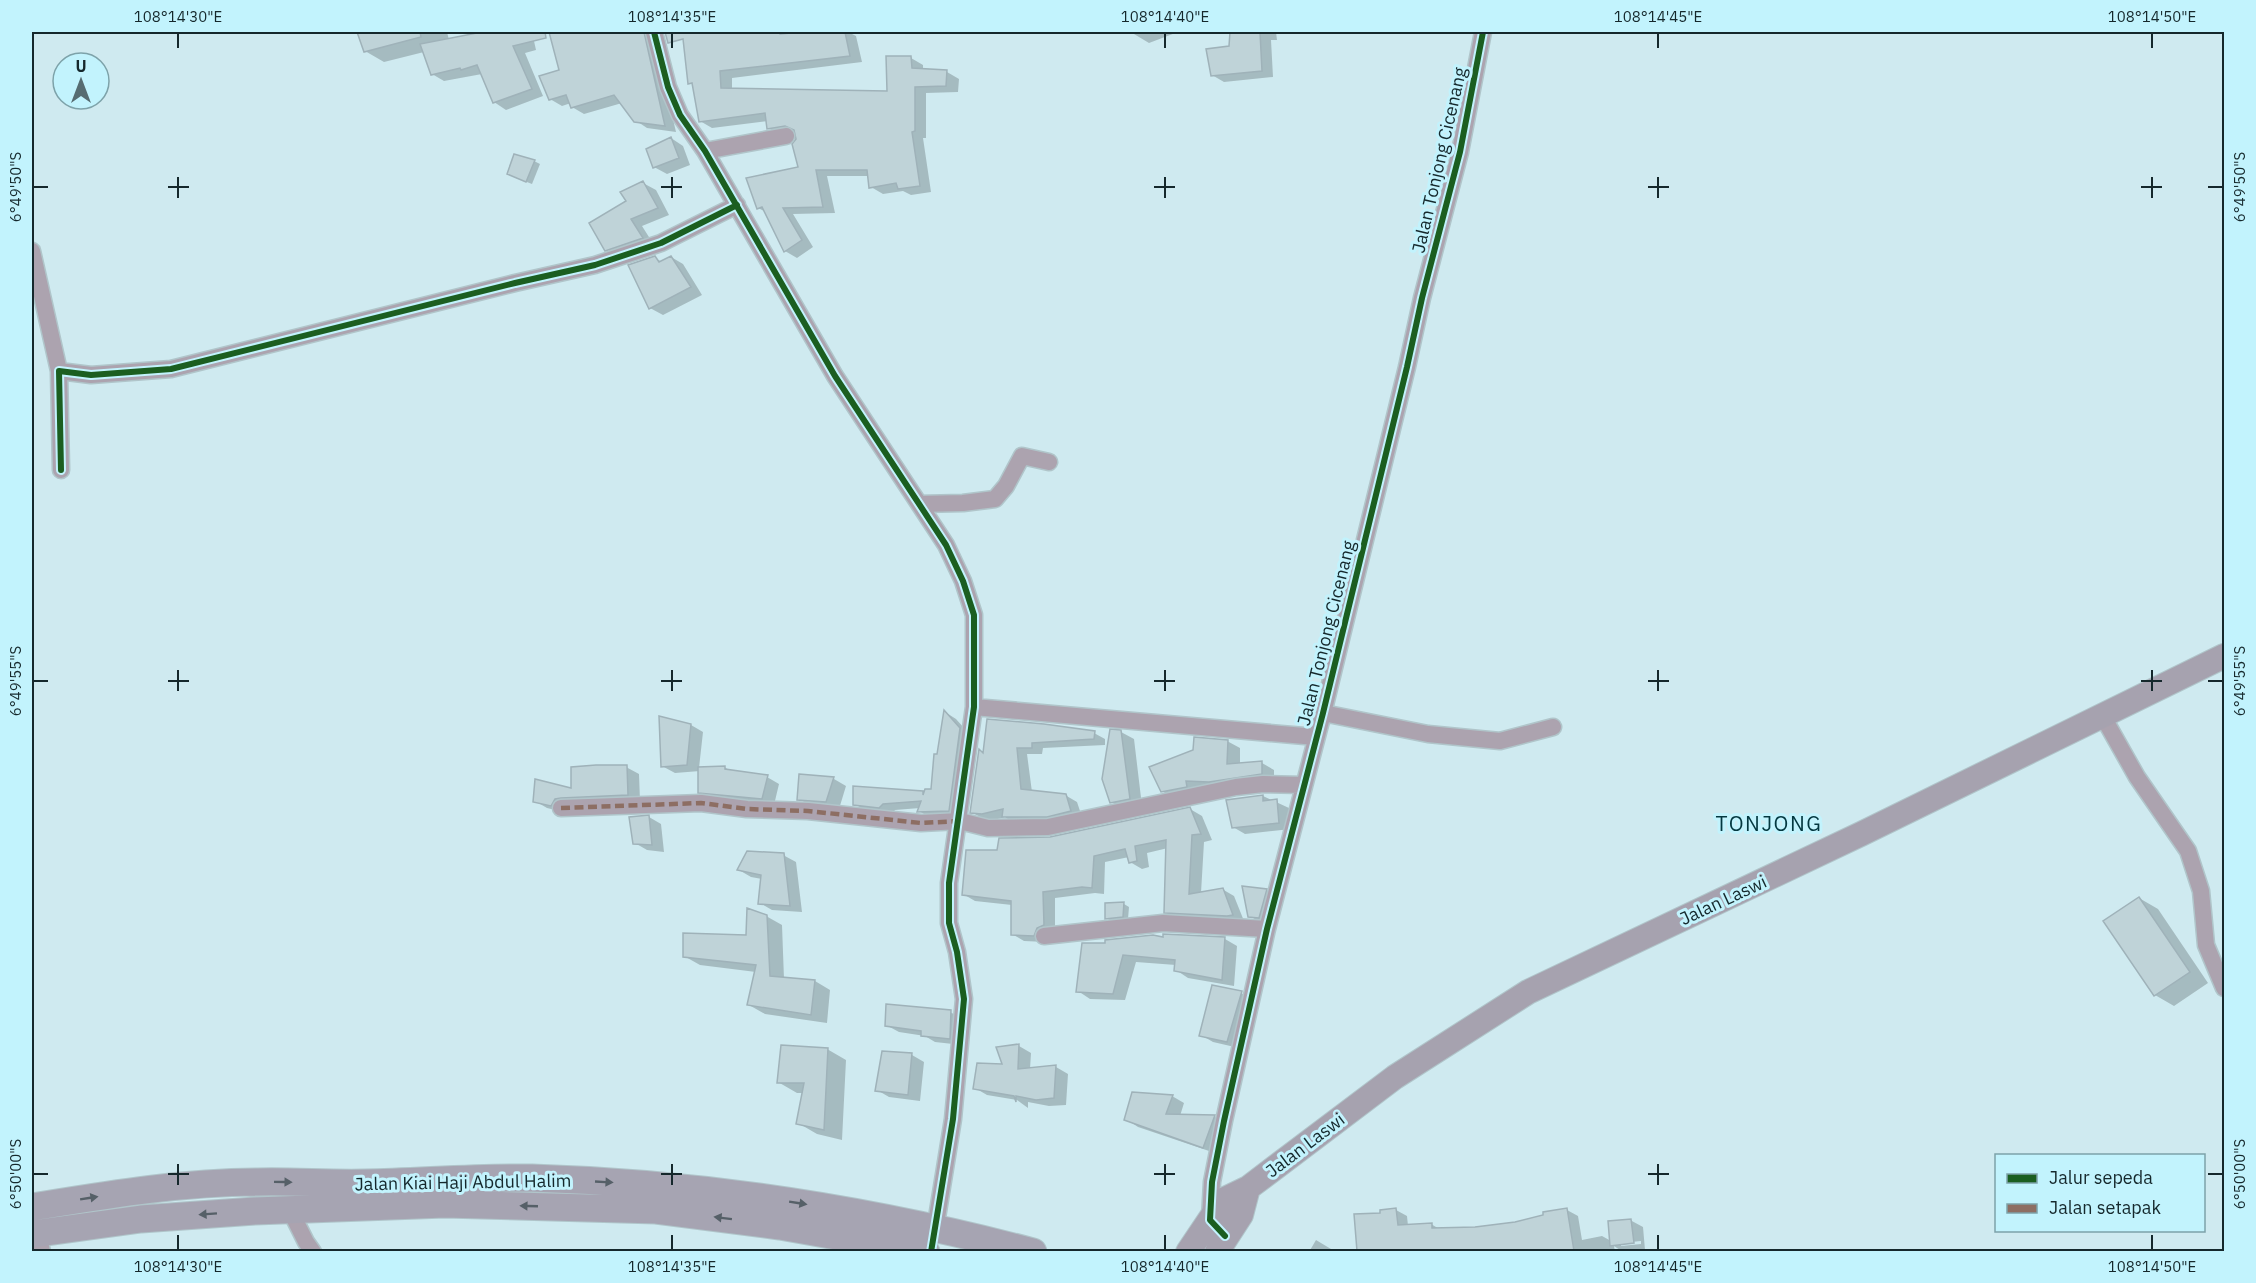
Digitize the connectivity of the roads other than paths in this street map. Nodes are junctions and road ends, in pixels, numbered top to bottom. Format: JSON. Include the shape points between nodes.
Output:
{"nodes":[{"id":1,"x":654,"y":32,"type":"edge"},
{"id":2,"x":1483,"y":32,"type":"edge"},
{"id":3,"x":786,"y":136,"type":"dead end"},
{"id":4,"x":705,"y":151,"type":"junction"},
{"id":5,"x":737,"y":205,"type":"junction"},
{"id":6,"x":32,"y":251,"type":"edge"},
{"id":7,"x":59,"y":378,"type":"junction"},
{"id":8,"x":1049,"y":462,"type":"dead end"},
{"id":9,"x":61,"y":470,"type":"dead end"},
{"id":10,"x":919,"y":504,"type":"junction"},
{"id":11,"x":2224,"y":656,"type":"edge"},
{"id":12,"x":974,"y":707,"type":"junction"},
{"id":13,"x":1323,"y":712,"type":"junction"},
{"id":14,"x":2102,"y":715,"type":"junction"},
{"id":15,"x":1553,"y":727,"type":"dead end"},
{"id":16,"x":1316,"y":737,"type":"junction"},
{"id":17,"x":1304,"y":785,"type":"junction"},
{"id":18,"x":561,"y":808,"type":"dead end"},
{"id":19,"x":960,"y":821,"type":"junction"},
{"id":20,"x":1267,"y":929,"type":"junction"},
{"id":21,"x":1044,"y":936,"type":"dead end"},
{"id":22,"x":2224,"y":988,"type":"edge"},
{"id":23,"x":32,"y":1207,"type":"edge"},
{"id":24,"x":290,"y":1210,"type":"junction"},
{"id":25,"x":1217,"y":1236,"type":"edge"},
{"id":26,"x":37,"y":1239,"type":"edge"},
{"id":27,"x":931,"y":1243,"type":"edge"},
{"id":28,"x":313,"y":1251,"type":"edge"},
{"id":29,"x":1033,"y":1251,"type":"edge"},
{"id":30,"x":1188,"y":1251,"type":"edge"}],
"edges":[{"from":1,"to":4,"type":"street","via":[[668,87],[680,115]]},
{"from":2,"to":13,"type":"street","name":"Jalan Tonjong Cicenang","via":[[1460,152]]},
{"from":3,"to":4,"type":"street"},
{"from":4,"to":5,"type":"street"},
{"from":5,"to":7,"type":"street","via":[[661,243],[595,265],[171,369]]},
{"from":5,"to":10,"type":"street","via":[[836,376]]},
{"from":6,"to":7,"type":"street"},
{"from":7,"to":9,"type":"street"},
{"from":8,"to":10,"type":"street","via":[[1022,456],[995,499]]},
{"from":10,"to":12,"type":"street","via":[[946,546],[974,615]]},
{"from":11,"to":14,"type":"main road","name":"Jalan Laswi"},
{"from":12,"to":16,"type":"street"},
{"from":12,"to":19,"type":"street"},
{"from":13,"to":15,"type":"street","via":[[1428,734],[1500,741]]},
{"from":13,"to":16,"type":"street","name":"Jalan Tonjong Cicenang"},
{"from":14,"to":22,"type":"street","via":[[2137,777],[2188,851],[2200,891],[2206,945]]},
{"from":14,"to":25,"type":"main road","name":"Jalan Laswi","via":[[1528,992],[1395,1077],[1248,1188],[1241,1215]]},
{"from":16,"to":17,"type":"street","name":"Jalan Tonjong Cicenang"},
{"from":17,"to":19,"type":"street","via":[[1236,787],[1047,827],[988,828]]},
{"from":17,"to":20,"type":"street","name":"Jalan Tonjong Cicenang"},
{"from":18,"to":19,"type":"street","via":[[701,803],[921,823]]},
{"from":19,"to":27,"type":"street","via":[[950,883],[950,923],[964,999],[953,1119]]},
{"from":20,"to":21,"type":"street","via":[[1163,923]]},
{"from":20,"to":25,"type":"street","name":"Jalan Tonjong Cicenang","via":[[1212,1182]]},
{"from":23,"to":27,"type":"main road","name":"Jalan Kiai Haji Abdul Halim","one_way":true,"via":[[136,1191],[256,1182],[530,1178],[663,1186],[792,1202]]},
{"from":24,"to":26,"type":"main road","name":"Jalan Kiai Haji Abdul Halim","one_way":true,"via":[[141,1219]]},
{"from":27,"to":24,"type":"main road","name":"Jalan Kiai Haji Abdul Halim","one_way":true,"via":[[656,1210],[445,1204]]},
{"from":24,"to":28,"type":"street"},
{"from":25,"to":30,"type":"main road","name":"Jalan Laswi"},
{"from":27,"to":29,"type":"main road","name":"Jalan Kiai Haji Abdul Halim"}]}
